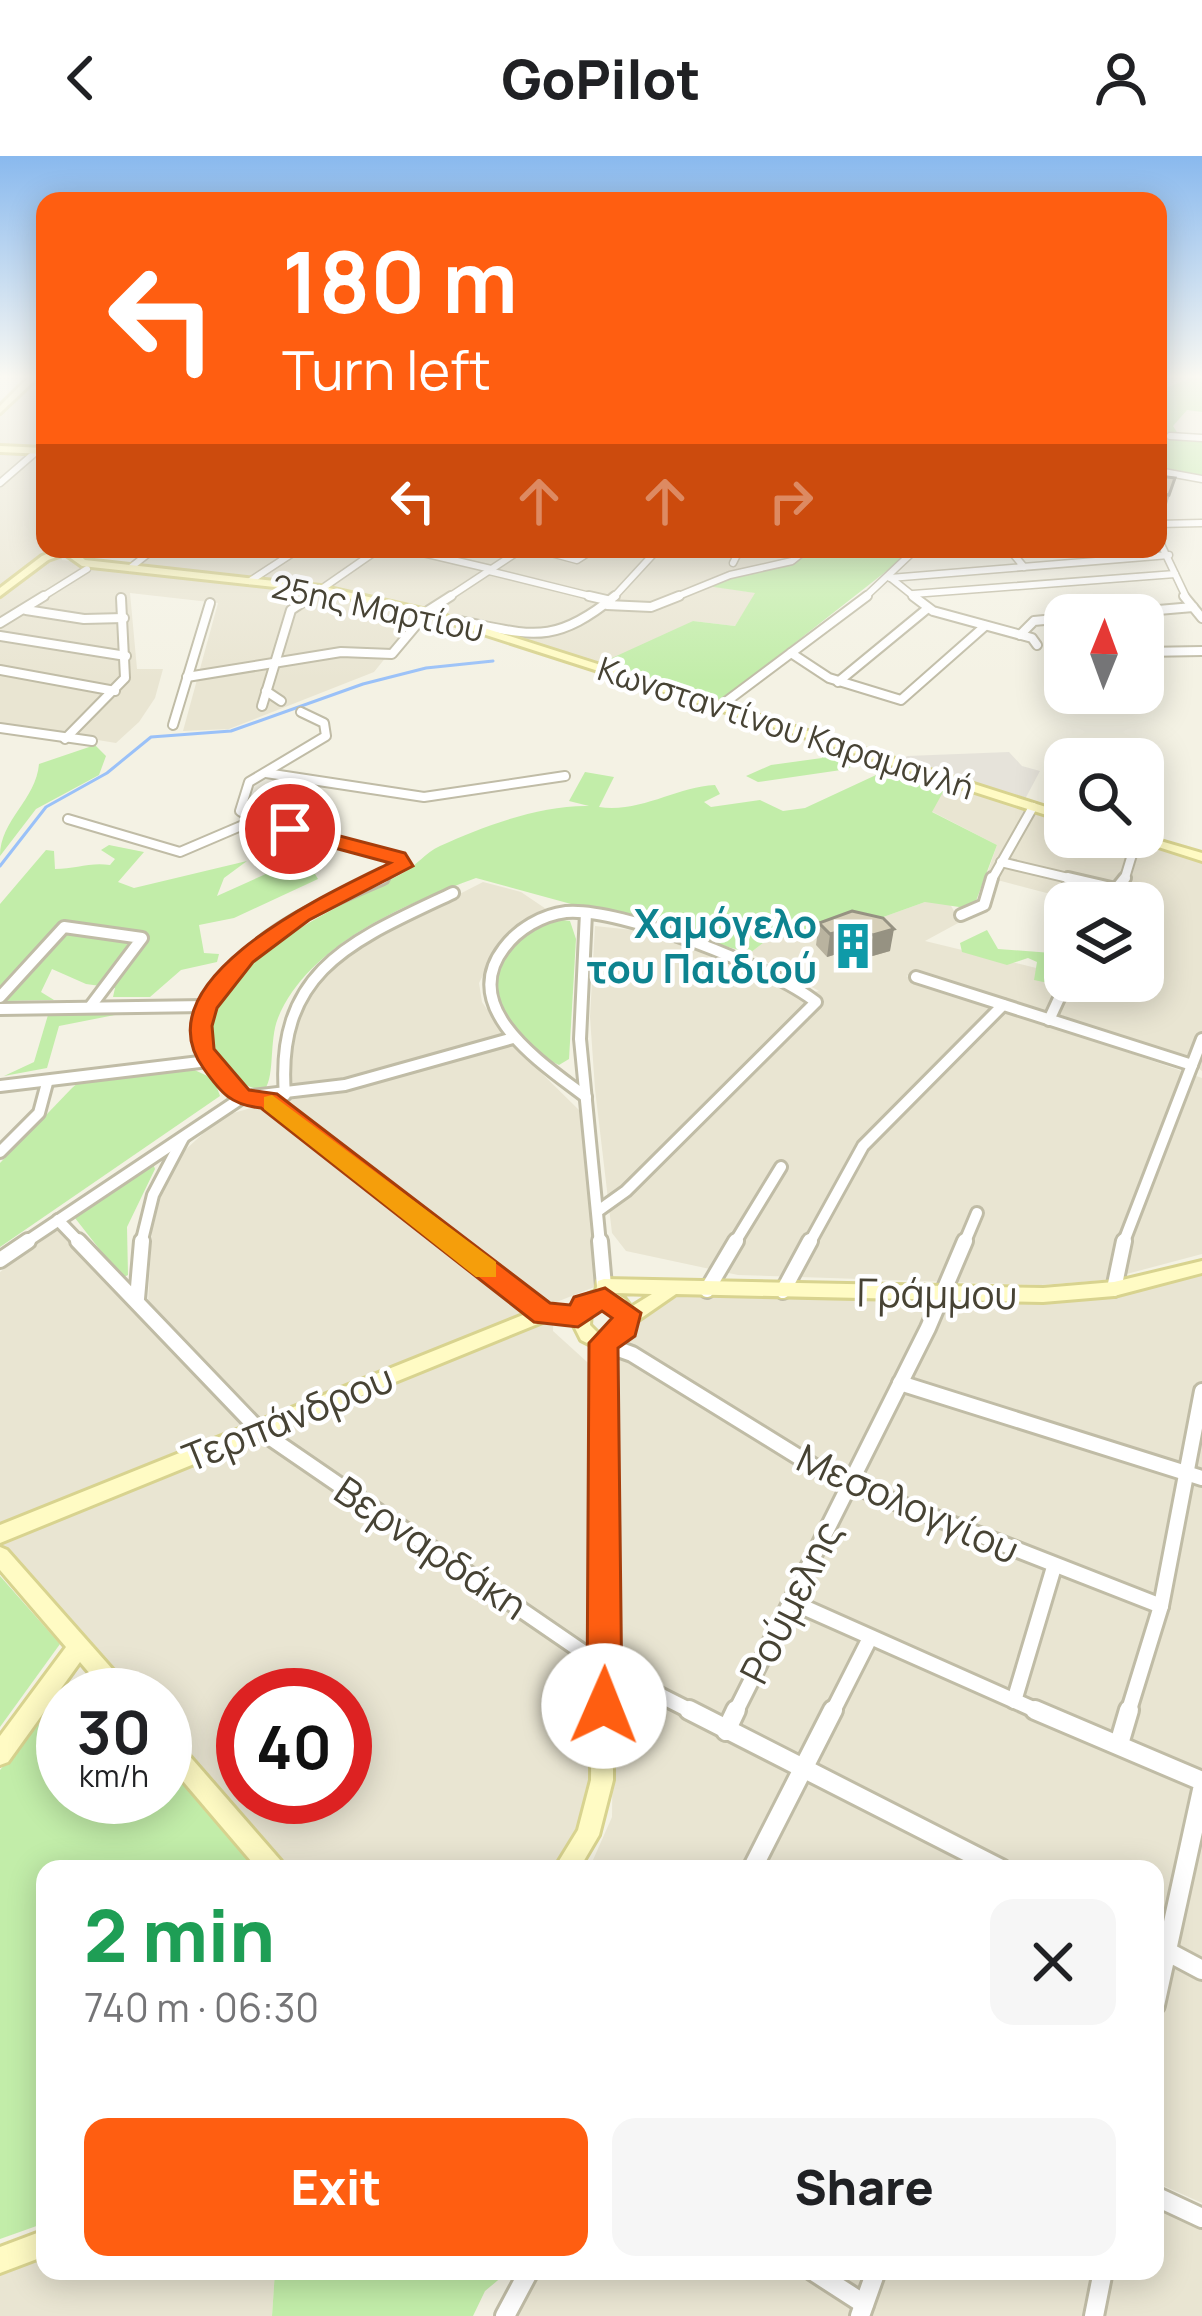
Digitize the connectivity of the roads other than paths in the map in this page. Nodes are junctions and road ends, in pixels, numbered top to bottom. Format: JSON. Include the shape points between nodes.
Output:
{"nodes":[{"id":1,"x":1202,"y":523,"type":"edge"},
{"id":2,"x":1167,"y":524,"type":"edge"},
{"id":3,"x":1167,"y":552,"type":"edge"},
{"id":4,"x":1169,"y":555,"type":"joint"},
{"id":5,"x":52,"y":558,"type":"edge"},
{"id":6,"x":81,"y":558,"type":"edge"},
{"id":7,"x":143,"y":558,"type":"edge"},
{"id":8,"x":285,"y":558,"type":"edge"},
{"id":9,"x":366,"y":558,"type":"edge"},
{"id":10,"x":442,"y":558,"type":"edge"},
{"id":11,"x":508,"y":558,"type":"edge"},
{"id":12,"x":650,"y":558,"type":"edge"},
{"id":13,"x":736,"y":558,"type":"edge"},
{"id":14,"x":796,"y":558,"type":"edge"},
{"id":15,"x":908,"y":558,"type":"edge"},
{"id":16,"x":1016,"y":558,"type":"edge"},
{"id":17,"x":1133,"y":558,"type":"edge"},
{"id":18,"x":733,"y":563,"type":"dead end"},
{"id":19,"x":1036,"y":566,"type":"junction"},
{"id":20,"x":1024,"y":567,"type":"junction"},
{"id":21,"x":130,"y":568,"type":"junction"},
{"id":22,"x":87,"y":569,"type":"dead end"},
{"id":23,"x":490,"y":570,"type":"junction"},
{"id":24,"x":1175,"y":574,"type":"junction"},
{"id":25,"x":890,"y":578,"type":"junction"},
{"id":26,"x":250,"y":581,"type":"junction"},
{"id":27,"x":1050,"y":583,"type":"junction"},
{"id":28,"x":320,"y":589,"type":"junction"},
{"id":29,"x":3,"y":591,"type":"edge"},
{"id":30,"x":913,"y":594,"type":"junction"},
{"id":31,"x":121,"y":598,"type":"dead end"},
{"id":32,"x":210,"y":603,"type":"dead end"},
{"id":33,"x":609,"y":603,"type":"junction"},
{"id":34,"x":928,"y":608,"type":"junction"},
{"id":35,"x":1193,"y":608,"type":"junction"},
{"id":36,"x":25,"y":610,"type":"junction"},
{"id":37,"x":1164,"y":610,"type":"edge"},
{"id":38,"x":428,"y":613,"type":"junction"},
{"id":39,"x":1202,"y":618,"type":"edge"},
{"id":40,"x":124,"y":619,"type":"junction"},
{"id":41,"x":448,"y":619,"type":"junction"},
{"id":42,"x":1044,"y":620,"type":"edge"},
{"id":43,"x":0,"y":623,"type":"edge"},
{"id":44,"x":985,"y":626,"type":"junction"},
{"id":45,"x":1018,"y":635,"type":"junction"},
{"id":46,"x":0,"y":636,"type":"edge"},
{"id":47,"x":508,"y":638,"type":"joint"},
{"id":48,"x":1037,"y":645,"type":"dead end"},
{"id":49,"x":1202,"y":651,"type":"edge"},
{"id":50,"x":1164,"y":652,"type":"edge"},
{"id":51,"x":791,"y":653,"type":"junction"},
{"id":52,"x":126,"y":656,"type":"junction"},
{"id":53,"x":275,"y":664,"type":"junction"},
{"id":54,"x":0,"y":670,"type":"edge"},
{"id":55,"x":188,"y":677,"type":"junction"},
{"id":56,"x":838,"y":682,"type":"junction"},
{"id":57,"x":115,"y":691,"type":"junction"},
{"id":58,"x":266,"y":691,"type":"junction"},
{"id":59,"x":281,"y":701,"type":"dead end"},
{"id":60,"x":262,"y":706,"type":"dead end"},
{"id":61,"x":719,"y":707,"type":"junction"},
{"id":62,"x":301,"y":712,"type":"dead end"},
{"id":63,"x":173,"y":725,"type":"dead end"},
{"id":64,"x":0,"y":728,"type":"edge"},
{"id":65,"x":65,"y":739,"type":"junction"},
{"id":66,"x":92,"y":741,"type":"dead end"},
{"id":67,"x":272,"y":775,"type":"junction"},
{"id":68,"x":565,"y":776,"type":"dead end"},
{"id":69,"x":1033,"y":807,"type":"junction"},
{"id":70,"x":1044,"y":810,"type":"edge"},
{"id":71,"x":68,"y":820,"type":"dead end"},
{"id":72,"x":255,"y":820,"type":"junction"},
{"id":73,"x":1164,"y":846,"type":"edge"},
{"id":74,"x":1202,"y":857,"type":"edge"},
{"id":75,"x":1000,"y":862,"type":"junction"},
{"id":76,"x":1086,"y":882,"type":"edge"},
{"id":77,"x":453,"y":892,"type":"dead end"},
{"id":78,"x":586,"y":913,"type":"junction"},
{"id":79,"x":961,"y":915,"type":"dead end"},
{"id":80,"x":916,"y":977,"type":"dead end"},
{"id":81,"x":0,"y":997,"type":"edge"},
{"id":82,"x":1057,"y":1002,"type":"edge"},
{"id":83,"x":1003,"y":1005,"type":"junction"},
{"id":84,"x":206,"y":1006,"type":"junction"},
{"id":85,"x":90,"y":1007,"type":"junction"},
{"id":86,"x":0,"y":1009,"type":"edge"},
{"id":87,"x":1049,"y":1020,"type":"junction"},
{"id":88,"x":513,"y":1038,"type":"junction"},
{"id":89,"x":1202,"y":1039,"type":"edge"},
{"id":90,"x":208,"y":1061,"type":"junction"},
{"id":91,"x":1195,"y":1071,"type":"edge"},
{"id":92,"x":47,"y":1083,"type":"junction"},
{"id":93,"x":0,"y":1086,"type":"edge"},
{"id":94,"x":285,"y":1095,"type":"junction"},
{"id":95,"x":243,"y":1097,"type":"junction"},
{"id":96,"x":586,"y":1097,"type":"junction"},
{"id":97,"x":268,"y":1100,"type":"junction"},
{"id":98,"x":187,"y":1132,"type":"junction"},
{"id":99,"x":0,"y":1152,"type":"edge"},
{"id":100,"x":782,"y":1167,"type":"dead end"},
{"id":101,"x":598,"y":1211,"type":"junction"},
{"id":102,"x":977,"y":1213,"type":"dead end"},
{"id":103,"x":58,"y":1220,"type":"junction"},
{"id":104,"x":0,"y":1260,"type":"edge"},
{"id":105,"x":1202,"y":1268,"type":"edge"},
{"id":106,"x":1114,"y":1289,"type":"junction"},
{"id":107,"x":669,"y":1290,"type":"junction"},
{"id":108,"x":707,"y":1290,"type":"junction"},
{"id":109,"x":784,"y":1291,"type":"junction"},
{"id":110,"x":605,"y":1292,"type":"junction"},
{"id":111,"x":944,"y":1294,"type":"junction"},
{"id":112,"x":137,"y":1299,"type":"junction"},
{"id":113,"x":544,"y":1314,"type":"junction"},
{"id":114,"x":578,"y":1316,"type":"junction"},
{"id":115,"x":628,"y":1318,"type":"junction"},
{"id":116,"x":604,"y":1341,"type":"junction"},
{"id":117,"x":900,"y":1383,"type":"junction"},
{"id":118,"x":1202,"y":1391,"type":"edge"},
{"id":119,"x":259,"y":1430,"type":"junction"},
{"id":120,"x":1194,"y":1475,"type":"edge"},
{"id":121,"x":850,"y":1484,"type":"junction"},
{"id":122,"x":0,"y":1534,"type":"edge"},
{"id":123,"x":0,"y":1556,"type":"edge"},
{"id":124,"x":1054,"y":1567,"type":"junction"},
{"id":125,"x":792,"y":1602,"type":"junction"},
{"id":126,"x":1161,"y":1606,"type":"junction"},
{"id":127,"x":868,"y":1640,"type":"junction"},
{"id":128,"x":79,"y":1646,"type":"junction"},
{"id":129,"x":98,"y":1668,"type":"edge"},
{"id":130,"x":606,"y":1668,"type":"junction"},
{"id":131,"x":1014,"y":1701,"type":"junction"},
{"id":132,"x":726,"y":1731,"type":"junction"},
{"id":133,"x":1119,"y":1744,"type":"junction"},
{"id":134,"x":0,"y":1754,"type":"edge"},
{"id":135,"x":805,"y":1769,"type":"junction"},
{"id":136,"x":192,"y":1775,"type":"edge"},
{"id":137,"x":1202,"y":1781,"type":"edge"},
{"id":138,"x":1202,"y":1790,"type":"edge"},
{"id":139,"x":265,"y":1860,"type":"edge"},
{"id":140,"x":571,"y":1860,"type":"edge"},
{"id":141,"x":757,"y":1860,"type":"edge"},
{"id":142,"x":983,"y":1860,"type":"edge"},
{"id":143,"x":1164,"y":1936,"type":"edge"},
{"id":144,"x":1164,"y":1949,"type":"edge"},
{"id":145,"x":1202,"y":1970,"type":"edge"},
{"id":146,"x":1164,"y":2200,"type":"edge"},
{"id":147,"x":1202,"y":2218,"type":"edge"},
{"id":148,"x":36,"y":2246,"type":"edge"},
{"id":149,"x":0,"y":2260,"type":"edge"},
{"id":150,"x":524,"y":2280,"type":"edge"},
{"id":151,"x":824,"y":2280,"type":"edge"},
{"id":152,"x":873,"y":2280,"type":"edge"},
{"id":153,"x":1100,"y":2280,"type":"edge"},
{"id":154,"x":862,"y":2310,"type":"edge"},
{"id":155,"x":505,"y":2316,"type":"edge"},
{"id":156,"x":1094,"y":2316,"type":"edge"}],
"edges":[{"from":1,"to":2,"type":"street"},
{"from":3,"to":4,"type":"street"},
{"from":4,"to":24,"type":"street"},
{"from":5,"to":29,"type":"street"},
{"from":6,"to":21,"type":"street","name":"25ης Μαρτίου"},
{"from":7,"to":21,"type":"street"},
{"from":8,"to":26,"type":"street"},
{"from":9,"to":28,"type":"street"},
{"from":10,"to":23,"type":"street"},
{"from":11,"to":23,"type":"street"},
{"from":12,"to":33,"type":"street"},
{"from":13,"to":18,"type":"street"},
{"from":14,"to":33,"type":"street","via":[[651,607]]},
{"from":15,"to":25,"type":"street"},
{"from":16,"to":20,"type":"street"},
{"from":17,"to":19,"type":"street"},
{"from":19,"to":20,"type":"street"},
{"from":19,"to":27,"type":"street"},
{"from":20,"to":25,"type":"street"},
{"from":21,"to":26,"type":"street","name":"25ης Μαρτίου"},
{"from":22,"to":36,"type":"street"},
{"from":23,"to":33,"type":"street"},
{"from":23,"to":38,"type":"street"},
{"from":24,"to":27,"type":"street"},
{"from":24,"to":35,"type":"street"},
{"from":25,"to":30,"type":"street"},
{"from":25,"to":51,"type":"street"},
{"from":26,"to":28,"type":"street","name":"25ης Μαρτίου"},
{"from":27,"to":30,"type":"street"},
{"from":28,"to":38,"type":"street","name":"25ης Μαρτίου"},
{"from":28,"to":53,"type":"street","via":[[289,614]]},
{"from":30,"to":34,"type":"street"},
{"from":31,"to":40,"type":"street"},
{"from":32,"to":55,"type":"street"},
{"from":33,"to":41,"type":"street","via":[[527,637]]},
{"from":34,"to":44,"type":"street"},
{"from":34,"to":56,"type":"street"},
{"from":35,"to":37,"type":"street"},
{"from":35,"to":39,"type":"street"},
{"from":36,"to":40,"type":"street"},
{"from":36,"to":43,"type":"street"},
{"from":38,"to":41,"type":"street","name":"25ης Μαρτίου"},
{"from":38,"to":53,"type":"street","via":[[392,654],[341,652]]},
{"from":40,"to":52,"type":"street"},
{"from":41,"to":47,"type":"street","name":"25ης Μαρτίου"},
{"from":42,"to":45,"type":"street"},
{"from":44,"to":45,"type":"street"},
{"from":44,"to":56,"type":"street","via":[[901,700]]},
{"from":45,"to":48,"type":"street"},
{"from":46,"to":52,"type":"street"},
{"from":47,"to":61,"type":"street","name":"Κωνσταντίνου Καραμανλή"},
{"from":49,"to":50,"type":"street"},
{"from":51,"to":56,"type":"street"},
{"from":51,"to":61,"type":"street"},
{"from":52,"to":57,"type":"street"},
{"from":53,"to":55,"type":"street"},
{"from":53,"to":58,"type":"street"},
{"from":54,"to":57,"type":"street"},
{"from":55,"to":63,"type":"street"},
{"from":57,"to":65,"type":"street"},
{"from":58,"to":59,"type":"street"},
{"from":58,"to":60,"type":"street"},
{"from":61,"to":69,"type":"street","name":"Κωνσταντίνου Καραμανλή"},
{"from":62,"to":67,"type":"street","via":[[323,723],[326,736]]},
{"from":64,"to":65,"type":"street"},
{"from":65,"to":66,"type":"street"},
{"from":67,"to":68,"type":"street","via":[[424,797]]},
{"from":67,"to":72,"type":"street","via":[[249,782],[243,793],[240,811]]},
{"from":69,"to":70,"type":"street","name":"Κωνσταντίνου Καραμανλή"},
{"from":69,"to":75,"type":"street"},
{"from":71,"to":72,"type":"street","via":[[180,852]]},
{"from":72,"to":84,"type":"street","via":[[398,858],[402,866],[263,942]]},
{"from":73,"to":74,"type":"street"},
{"from":75,"to":76,"type":"street"},
{"from":75,"to":79,"type":"street","via":[[984,904]]},
{"from":77,"to":94,"type":"street","via":[[367,937],[310,979],[283,1035]]},
{"from":78,"to":88,"type":"street","via":[[539,920],[490,966],[492,1008]]},
{"from":78,"to":96,"type":"street","via":[[579,1015]]},
{"from":78,"to":101,"type":"street","via":[[713,951],[817,1002]]},
{"from":80,"to":83,"type":"street"},
{"from":81,"to":85,"type":"street","via":[[64,927],[142,938]]},
{"from":82,"to":87,"type":"street"},
{"from":83,"to":87,"type":"street"},
{"from":83,"to":109,"type":"street","via":[[846,1168]]},
{"from":84,"to":85,"type":"street"},
{"from":84,"to":90,"type":"street","via":[[199,1038]]},
{"from":85,"to":86,"type":"street"},
{"from":87,"to":91,"type":"street"},
{"from":88,"to":94,"type":"street"},
{"from":88,"to":96,"type":"street"},
{"from":89,"to":91,"type":"street"},
{"from":90,"to":92,"type":"street"},
{"from":90,"to":95,"type":"street"},
{"from":91,"to":106,"type":"street","via":[[1117,1260]]},
{"from":92,"to":93,"type":"street"},
{"from":92,"to":99,"type":"street","via":[[39,1113]]},
{"from":94,"to":97,"type":"street"},
{"from":95,"to":97,"type":"street"},
{"from":95,"to":98,"type":"street"},
{"from":96,"to":101,"type":"street"},
{"from":97,"to":113,"type":"street"},
{"from":98,"to":103,"type":"street"},
{"from":98,"to":112,"type":"street","via":[[148,1200]]},
{"from":100,"to":108,"type":"street"},
{"from":101,"to":110,"type":"street"},
{"from":102,"to":111,"type":"street","name":"Ρούμελης"},
{"from":103,"to":104,"type":"street"},
{"from":103,"to":112,"type":"street","name":"Βερναρδάκη"},
{"from":105,"to":106,"type":"street","name":"Γράμμου"},
{"from":106,"to":111,"type":"street","name":"Γράμμου"},
{"from":107,"to":108,"type":"street","name":"Γράμμου"},
{"from":107,"to":110,"type":"street","name":"Γράμμου"},
{"from":107,"to":115,"type":"street"},
{"from":108,"to":109,"type":"street","name":"Γράμμου"},
{"from":109,"to":111,"type":"street","name":"Γράμμου"},
{"from":110,"to":114,"type":"street"},
{"from":110,"to":115,"type":"street"},
{"from":111,"to":117,"type":"street","name":"Ρούμελης"},
{"from":112,"to":119,"type":"street","name":"Βερναρδάκη"},
{"from":113,"to":114,"type":"street","name":"Τερπάνδρου"},
{"from":113,"to":119,"type":"street","name":"Τερπάνδρου"},
{"from":114,"to":116,"type":"street","via":[[584,1333]]},
{"from":115,"to":116,"type":"street"},
{"from":116,"to":121,"type":"street","name":"Μεσολογγίου"},
{"from":116,"to":130,"type":"street"},
{"from":117,"to":120,"type":"street"},
{"from":117,"to":121,"type":"street","name":"Ρούμελης"},
{"from":118,"to":120,"type":"street"},
{"from":119,"to":122,"type":"street","name":"Τερπάνδρου"},
{"from":119,"to":130,"type":"street","name":"Βερναρδάκη"},
{"from":120,"to":126,"type":"street"},
{"from":121,"to":124,"type":"street","name":"Μεσολογγίου"},
{"from":121,"to":125,"type":"street","name":"Ρούμελης"},
{"from":123,"to":128,"type":"street"},
{"from":124,"to":126,"type":"street","name":"Μεσολογγίου"},
{"from":124,"to":131,"type":"street"},
{"from":125,"to":127,"type":"street"},
{"from":125,"to":132,"type":"street","name":"Ρούμελης"},
{"from":126,"to":133,"type":"street"},
{"from":127,"to":131,"type":"street"},
{"from":127,"to":135,"type":"street"},
{"from":128,"to":129,"type":"street"},
{"from":128,"to":134,"type":"street"},
{"from":130,"to":132,"type":"street","name":"Βερναρδάκη"},
{"from":130,"to":140,"type":"street","via":[[599,1796]]},
{"from":131,"to":133,"type":"street"},
{"from":132,"to":135,"type":"street","name":"Βερναρδάκη"},
{"from":133,"to":137,"type":"street"},
{"from":135,"to":141,"type":"street"},
{"from":135,"to":142,"type":"street","name":"Βερναρδάκη"},
{"from":136,"to":139,"type":"street"},
{"from":138,"to":143,"type":"street"},
{"from":144,"to":145,"type":"street"},
{"from":146,"to":147,"type":"street"},
{"from":148,"to":149,"type":"street"},
{"from":150,"to":155,"type":"street"},
{"from":151,"to":154,"type":"street"},
{"from":152,"to":154,"type":"street"},
{"from":153,"to":156,"type":"street"}]}
